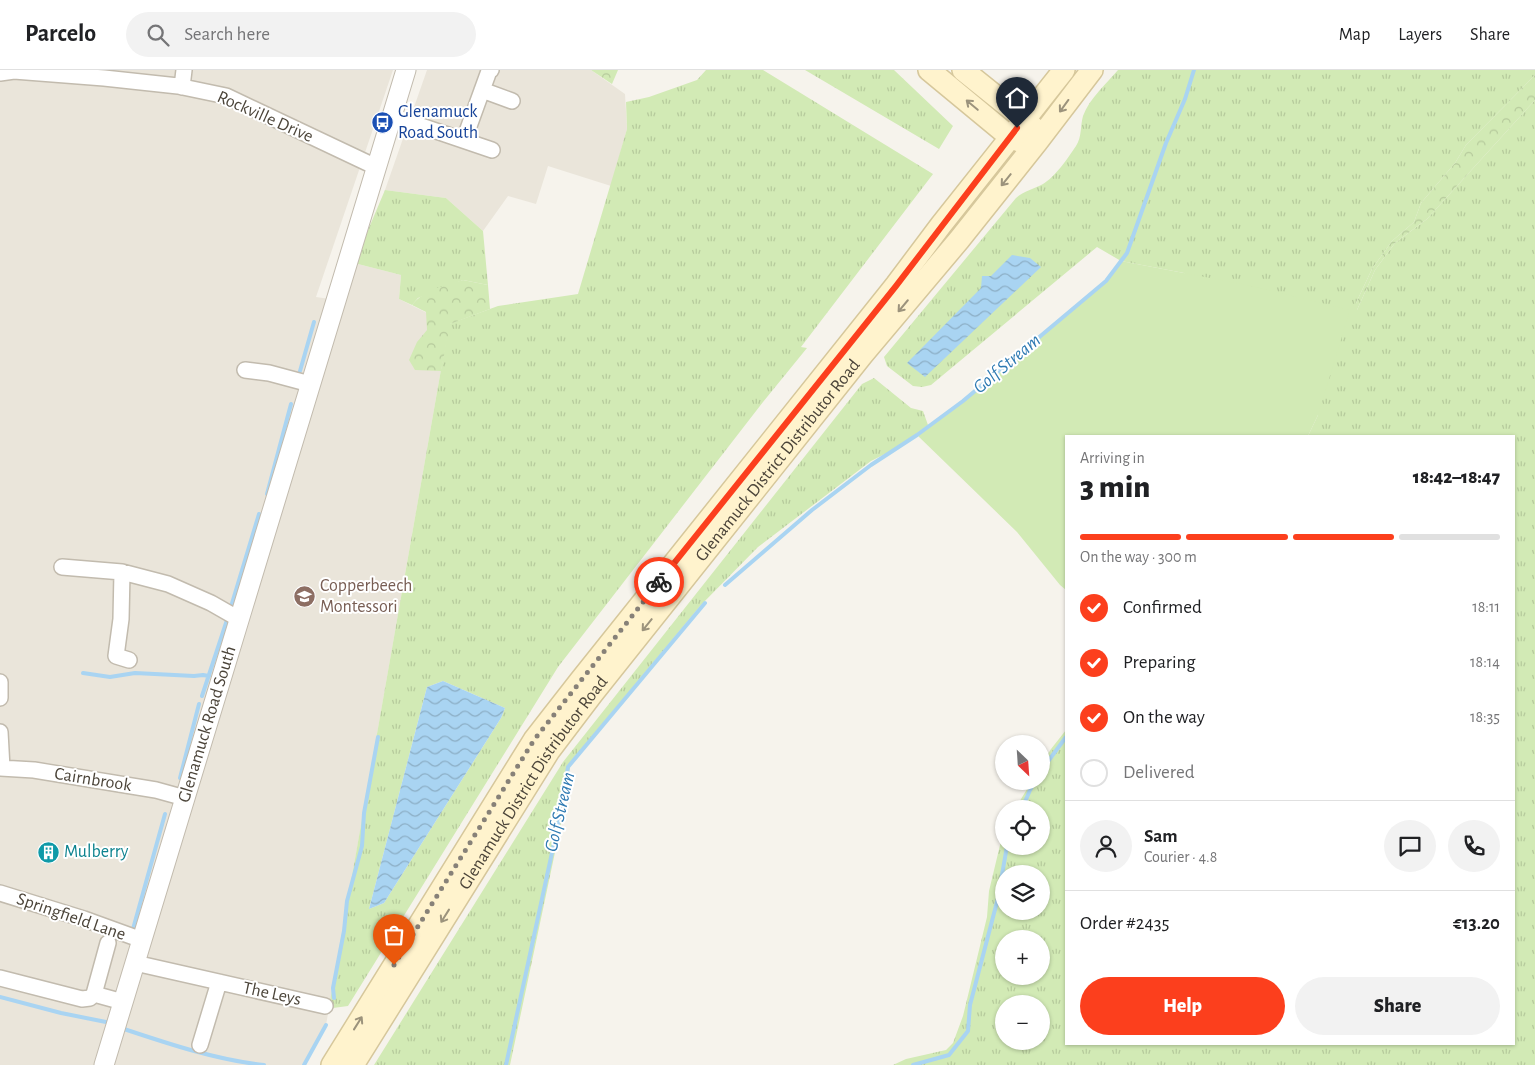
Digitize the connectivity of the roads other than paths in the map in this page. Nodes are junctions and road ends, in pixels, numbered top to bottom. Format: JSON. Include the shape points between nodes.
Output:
{"nodes":[{"id":1,"x":184,"y":70,"type":"edge"},
{"id":2,"x":406,"y":70,"type":"edge"},
{"id":3,"x":491,"y":70,"type":"edge"},
{"id":4,"x":930,"y":70,"type":"edge"},
{"id":5,"x":963,"y":70,"type":"edge"},
{"id":6,"x":1064,"y":70,"type":"edge"},
{"id":7,"x":1092,"y":70,"type":"edge"},
{"id":8,"x":9,"y":71,"type":"edge"},
{"id":9,"x":182,"y":87,"type":"junction"},
{"id":10,"x":482,"y":90,"type":"junction"},
{"id":11,"x":512,"y":101,"type":"dead end"},
{"id":12,"x":392,"y":116,"type":"junction"},
{"id":13,"x":1024,"y":118,"type":"junction"},
{"id":14,"x":1010,"y":136,"type":"junction"},
{"id":15,"x":464,"y":140,"type":"junction"},
{"id":16,"x":1037,"y":142,"type":"junction"},
{"id":17,"x":492,"y":150,"type":"dead end"},
{"id":18,"x":376,"y":167,"type":"junction"},
{"id":19,"x":244,"y":370,"type":"dead end"},
{"id":20,"x":310,"y":384,"type":"junction"},
{"id":21,"x":62,"y":567,"type":"dead end"},
{"id":22,"x":122,"y":572,"type":"junction"},
{"id":23,"x":232,"y":615,"type":"junction"},
{"id":24,"x":129,"y":660,"type":"dead end"},
{"id":25,"x":0,"y":682,"type":"edge"},
{"id":26,"x":0,"y":698,"type":"edge"},
{"id":27,"x":0,"y":732,"type":"edge"},
{"id":28,"x":1,"y":768,"type":"edge"},
{"id":29,"x":185,"y":798,"type":"junction"},
{"id":30,"x":0,"y":893,"type":"edge"},
{"id":31,"x":142,"y":940,"type":"junction"},
{"id":32,"x":108,"y":943,"type":"dead end"},
{"id":33,"x":135,"y":963,"type":"junction"},
{"id":34,"x":0,"y":978,"type":"edge"},
{"id":35,"x":219,"y":982,"type":"junction"},
{"id":36,"x":94,"y":994,"type":"junction"},
{"id":37,"x":123,"y":1002,"type":"junction"},
{"id":38,"x":325,"y":1006,"type":"dead end"},
{"id":39,"x":200,"y":1045,"type":"dead end"},
{"id":40,"x":104,"y":1065,"type":"edge"},
{"id":41,"x":332,"y":1065,"type":"edge"},
{"id":42,"x":353,"y":1065,"type":"edge"}],
"edges":[{"from":1,"to":9,"type":"street"},
{"from":2,"to":12,"type":"street","name":"Glenamuck Road South"},
{"from":3,"to":10,"type":"street"},
{"from":14,"to":4,"type":"main road","one_way":true},
{"from":5,"to":13,"type":"main road"},
{"from":6,"to":13,"type":"main road","name":"Glenamuck District Distributor Road"},
{"from":7,"to":16,"type":"main road","name":"Glenamuck District Distributor Road","one_way":true},
{"from":8,"to":9,"type":"street","name":"Rockville Drive"},
{"from":9,"to":18,"type":"street","name":"Rockville Drive","via":[[226,96]]},
{"from":10,"to":11,"type":"street"},
{"from":10,"to":15,"type":"street"},
{"from":12,"to":15,"type":"street"},
{"from":12,"to":18,"type":"street","name":"Glenamuck Road South"},
{"from":13,"to":14,"type":"main road","name":"Glenamuck District Distributor Road"},
{"from":13,"to":16,"type":"main road","via":[[1035,129]]},
{"from":14,"to":16,"type":"main road","via":[[1023,142]]},
{"from":41,"to":14,"type":"main road","name":"Glenamuck District Distributor Road","one_way":true,"via":[[534,740],[890,293]]},
{"from":15,"to":17,"type":"street"},
{"from":16,"to":42,"type":"main road","name":"Glenamuck District Distributor Road","one_way":true,"via":[[863,354],[549,751]]},
{"from":18,"to":20,"type":"street","name":"Glenamuck Road South"},
{"from":19,"to":20,"type":"street"},
{"from":20,"to":23,"type":"street","name":"Glenamuck Road South"},
{"from":21,"to":22,"type":"street"},
{"from":22,"to":23,"type":"street","via":[[168,584]]},
{"from":22,"to":24,"type":"street","via":[[116,656]]},
{"from":23,"to":29,"type":"street","name":"Glenamuck Road South"},
{"from":25,"to":26,"type":"street"},
{"from":27,"to":28,"type":"street"},
{"from":28,"to":29,"type":"street","name":"Cairnbrook","via":[[34,770],[156,790]]},
{"from":29,"to":31,"type":"street","name":"Glenamuck Road South"},
{"from":30,"to":31,"type":"street","name":"Springfield Lane"},
{"from":31,"to":33,"type":"street","name":"Glenamuck Road South"},
{"from":32,"to":36,"type":"street"},
{"from":33,"to":35,"type":"street","name":"The Leys"},
{"from":33,"to":37,"type":"street","name":"Glenamuck Road South"},
{"from":34,"to":36,"type":"street","via":[[82,1000]]},
{"from":35,"to":38,"type":"street","name":"The Leys"},
{"from":35,"to":39,"type":"street","name":"The Leys"},
{"from":36,"to":37,"type":"street"},
{"from":37,"to":40,"type":"street","name":"Glenamuck Road South"}]}
